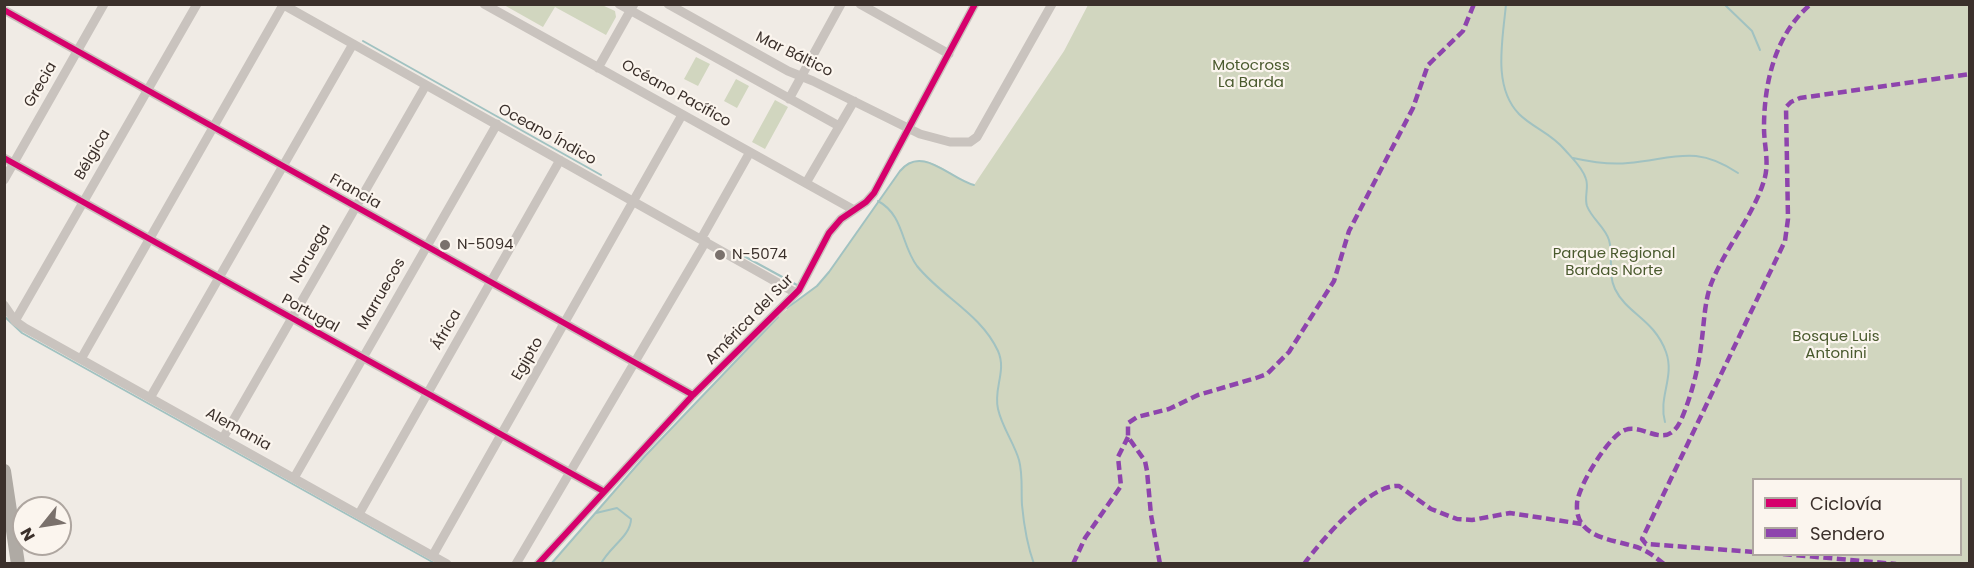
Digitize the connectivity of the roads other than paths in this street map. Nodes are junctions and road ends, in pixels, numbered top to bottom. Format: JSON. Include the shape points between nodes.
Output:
{"nodes":[{"id":1,"x":8,"y":4,"type":"edge"},
{"id":2,"x":104,"y":4,"type":"edge"},
{"id":3,"x":197,"y":4,"type":"edge"},
{"id":4,"x":484,"y":4,"type":"edge"},
{"id":5,"x":619,"y":4,"type":"edge"},
{"id":6,"x":668,"y":4,"type":"edge"},
{"id":7,"x":841,"y":4,"type":"edge"},
{"id":8,"x":860,"y":4,"type":"edge"},
{"id":9,"x":975,"y":4,"type":"edge"},
{"id":10,"x":1052,"y":4,"type":"edge"},
{"id":11,"x":283,"y":5,"type":"edge"},
{"id":12,"x":632,"y":8,"type":"edge"},
{"id":13,"x":5,"y":10,"type":"edge"},
{"id":14,"x":353,"y":44,"type":"junction"},
{"id":15,"x":78,"y":51,"type":"junction"},
{"id":16,"x":949,"y":54,"type":"junction"},
{"id":17,"x":598,"y":68,"type":"junction"},
{"id":18,"x":801,"y":76,"type":"junction"},
{"id":19,"x":426,"y":85,"type":"junction"},
{"id":20,"x":148,"y":90,"type":"junction"},
{"id":21,"x":789,"y":99,"type":"junction"},
{"id":22,"x":854,"y":101,"type":"junction"},
{"id":23,"x":682,"y":115,"type":"junction"},
{"id":24,"x":497,"y":124,"type":"junction"},
{"id":25,"x":839,"y":126,"type":"junction"},
{"id":26,"x":214,"y":127,"type":"junction"},
{"id":27,"x":909,"y":129,"type":"junction"},
{"id":28,"x":750,"y":152,"type":"junction"},
{"id":29,"x":4,"y":158,"type":"edge"},
{"id":30,"x":560,"y":160,"type":"junction"},
{"id":31,"x":14,"y":163,"type":"junction"},
{"id":32,"x":283,"y":165,"type":"junction"},
{"id":33,"x":4,"y":180,"type":"edge"},
{"id":34,"x":806,"y":183,"type":"junction"},
{"id":35,"x":84,"y":202,"type":"junction"},
{"id":36,"x":635,"y":202,"type":"junction"},
{"id":37,"x":356,"y":206,"type":"junction"},
{"id":38,"x":854,"y":210,"type":"junction"},
{"id":39,"x":150,"y":239,"type":"junction"},
{"id":40,"x":704,"y":240,"type":"junction"},
{"id":41,"x":427,"y":246,"type":"junction"},
{"id":42,"x":219,"y":277,"type":"junction"},
{"id":43,"x":492,"y":282,"type":"junction"},
{"id":44,"x":796,"y":293,"type":"junction"},
{"id":45,"x":4,"y":305,"type":"edge"},
{"id":46,"x":292,"y":318,"type":"junction"},
{"id":47,"x":15,"y":321,"type":"junction"},
{"id":48,"x":566,"y":323,"type":"junction"},
{"id":49,"x":363,"y":357,"type":"junction"},
{"id":50,"x":81,"y":359,"type":"junction"},
{"id":51,"x":635,"y":362,"type":"junction"},
{"id":52,"x":428,"y":393,"type":"junction"},
{"id":53,"x":693,"y":395,"type":"junction"},
{"id":54,"x":150,"y":398,"type":"junction"},
{"id":55,"x":502,"y":435,"type":"junction"},
{"id":56,"x":223,"y":438,"type":"junction"},
{"id":57,"x":4,"y":471,"type":"edge"},
{"id":58,"x":570,"y":472,"type":"junction"},
{"id":59,"x":294,"y":478,"type":"junction"},
{"id":60,"x":603,"y":491,"type":"junction"},
{"id":61,"x":360,"y":514,"type":"junction"},
{"id":62,"x":433,"y":555,"type":"junction"},
{"id":63,"x":18,"y":564,"type":"edge"},
{"id":64,"x":447,"y":564,"type":"edge"},
{"id":65,"x":516,"y":564,"type":"edge"},
{"id":66,"x":538,"y":564,"type":"edge"}],
"edges":[{"from":1,"to":13,"type":"street"},
{"from":2,"to":15,"type":"street","name":"Grecia"},
{"from":3,"to":20,"type":"street","name":"Bélgica"},
{"from":4,"to":17,"type":"street","name":"Océano Pacífico"},
{"from":5,"to":12,"type":"street"},
{"from":6,"to":18,"type":"street","name":"Mar Báltico"},
{"from":7,"to":18,"type":"street"},
{"from":8,"to":16,"type":"street"},
{"from":9,"to":16,"type":"street","name":"América del Sur"},
{"from":10,"to":27,"type":"street","name":"Mar Báltico","via":[[977,137],[965,143],[944,141]]},
{"from":11,"to":14,"type":"street","name":"Oceano Índico"},
{"from":11,"to":26,"type":"street"},
{"from":12,"to":17,"type":"street"},
{"from":12,"to":21,"type":"street"},
{"from":13,"to":15,"type":"street","name":"Francia"},
{"from":14,"to":19,"type":"street","name":"Oceano Índico"},
{"from":14,"to":32,"type":"street"},
{"from":15,"to":20,"type":"street","name":"Francia"},
{"from":15,"to":31,"type":"street","name":"Grecia"},
{"from":16,"to":27,"type":"street","name":"América del Sur"},
{"from":17,"to":23,"type":"street","name":"Océano Pacífico"},
{"from":18,"to":21,"type":"street"},
{"from":18,"to":22,"type":"street","name":"Mar Báltico"},
{"from":19,"to":24,"type":"street","name":"Oceano Índico"},
{"from":19,"to":37,"type":"street","name":"Noruega"},
{"from":20,"to":26,"type":"street","name":"Francia"},
{"from":20,"to":35,"type":"street","name":"Bélgica"},
{"from":21,"to":25,"type":"street"},
{"from":22,"to":25,"type":"street"},
{"from":22,"to":27,"type":"street","name":"Mar Báltico"},
{"from":23,"to":28,"type":"street","name":"Océano Pacífico"},
{"from":23,"to":36,"type":"street","name":"Egipto"},
{"from":24,"to":30,"type":"street","name":"Oceano Índico"},
{"from":24,"to":41,"type":"street","name":"Marruecos"},
{"from":25,"to":34,"type":"street"},
{"from":26,"to":32,"type":"street","name":"Francia"},
{"from":26,"to":39,"type":"street"},
{"from":27,"to":38,"type":"street","name":"América del Sur","via":[[870,198]]},
{"from":28,"to":34,"type":"street","name":"Océano Pacífico"},
{"from":28,"to":40,"type":"street"},
{"from":29,"to":31,"type":"street","name":"Portugal"},
{"from":30,"to":36,"type":"street","name":"Oceano Índico"},
{"from":30,"to":43,"type":"street","name":"África"},
{"from":31,"to":33,"type":"street","name":"Grecia"},
{"from":31,"to":35,"type":"street","name":"Portugal"},
{"from":32,"to":37,"type":"street","name":"Francia"},
{"from":32,"to":42,"type":"street"},
{"from":34,"to":38,"type":"street","name":"Océano Pacífico"},
{"from":35,"to":39,"type":"street","name":"Portugal"},
{"from":35,"to":47,"type":"street","name":"Bélgica"},
{"from":36,"to":40,"type":"street","name":"Oceano Índico"},
{"from":36,"to":48,"type":"street","name":"Egipto"},
{"from":37,"to":41,"type":"street","name":"Francia"},
{"from":37,"to":46,"type":"street","name":"Noruega"},
{"from":38,"to":44,"type":"street","name":"América del Sur","via":[[829,233]]},
{"from":39,"to":42,"type":"street","name":"Portugal"},
{"from":39,"to":50,"type":"street"},
{"from":40,"to":44,"type":"street","name":"Oceano Índico"},
{"from":40,"to":51,"type":"street"},
{"from":41,"to":43,"type":"street","name":"Francia"},
{"from":41,"to":49,"type":"street","name":"Marruecos"},
{"from":42,"to":46,"type":"street","name":"Portugal"},
{"from":42,"to":54,"type":"street"},
{"from":43,"to":48,"type":"street","name":"Francia"},
{"from":43,"to":52,"type":"street","name":"África"},
{"from":44,"to":53,"type":"street","name":"América del Sur"},
{"from":45,"to":47,"type":"street"},
{"from":46,"to":49,"type":"street","name":"Portugal"},
{"from":46,"to":56,"type":"street","name":"Noruega"},
{"from":47,"to":50,"type":"street","name":"Alemania"},
{"from":48,"to":51,"type":"street","name":"Francia"},
{"from":48,"to":55,"type":"street","name":"Egipto"},
{"from":49,"to":52,"type":"street","name":"Portugal"},
{"from":49,"to":59,"type":"street","name":"Marruecos"},
{"from":50,"to":54,"type":"street","name":"Alemania"},
{"from":51,"to":53,"type":"street","name":"Francia"},
{"from":51,"to":58,"type":"street"},
{"from":52,"to":55,"type":"street","name":"Portugal"},
{"from":52,"to":61,"type":"street","name":"África"},
{"from":53,"to":60,"type":"street","name":"América del Sur"},
{"from":54,"to":56,"type":"street","name":"Alemania"},
{"from":55,"to":58,"type":"street","name":"Portugal"},
{"from":55,"to":62,"type":"street","name":"Egipto"},
{"from":56,"to":59,"type":"street","name":"Alemania"},
{"from":57,"to":63,"type":"highway"},
{"from":58,"to":60,"type":"street","name":"Portugal"},
{"from":58,"to":65,"type":"street"},
{"from":59,"to":61,"type":"street","name":"Alemania"},
{"from":60,"to":66,"type":"street","name":"América del Sur"},
{"from":61,"to":62,"type":"street","name":"Alemania"},
{"from":62,"to":64,"type":"street","name":"Alemania"}]}
